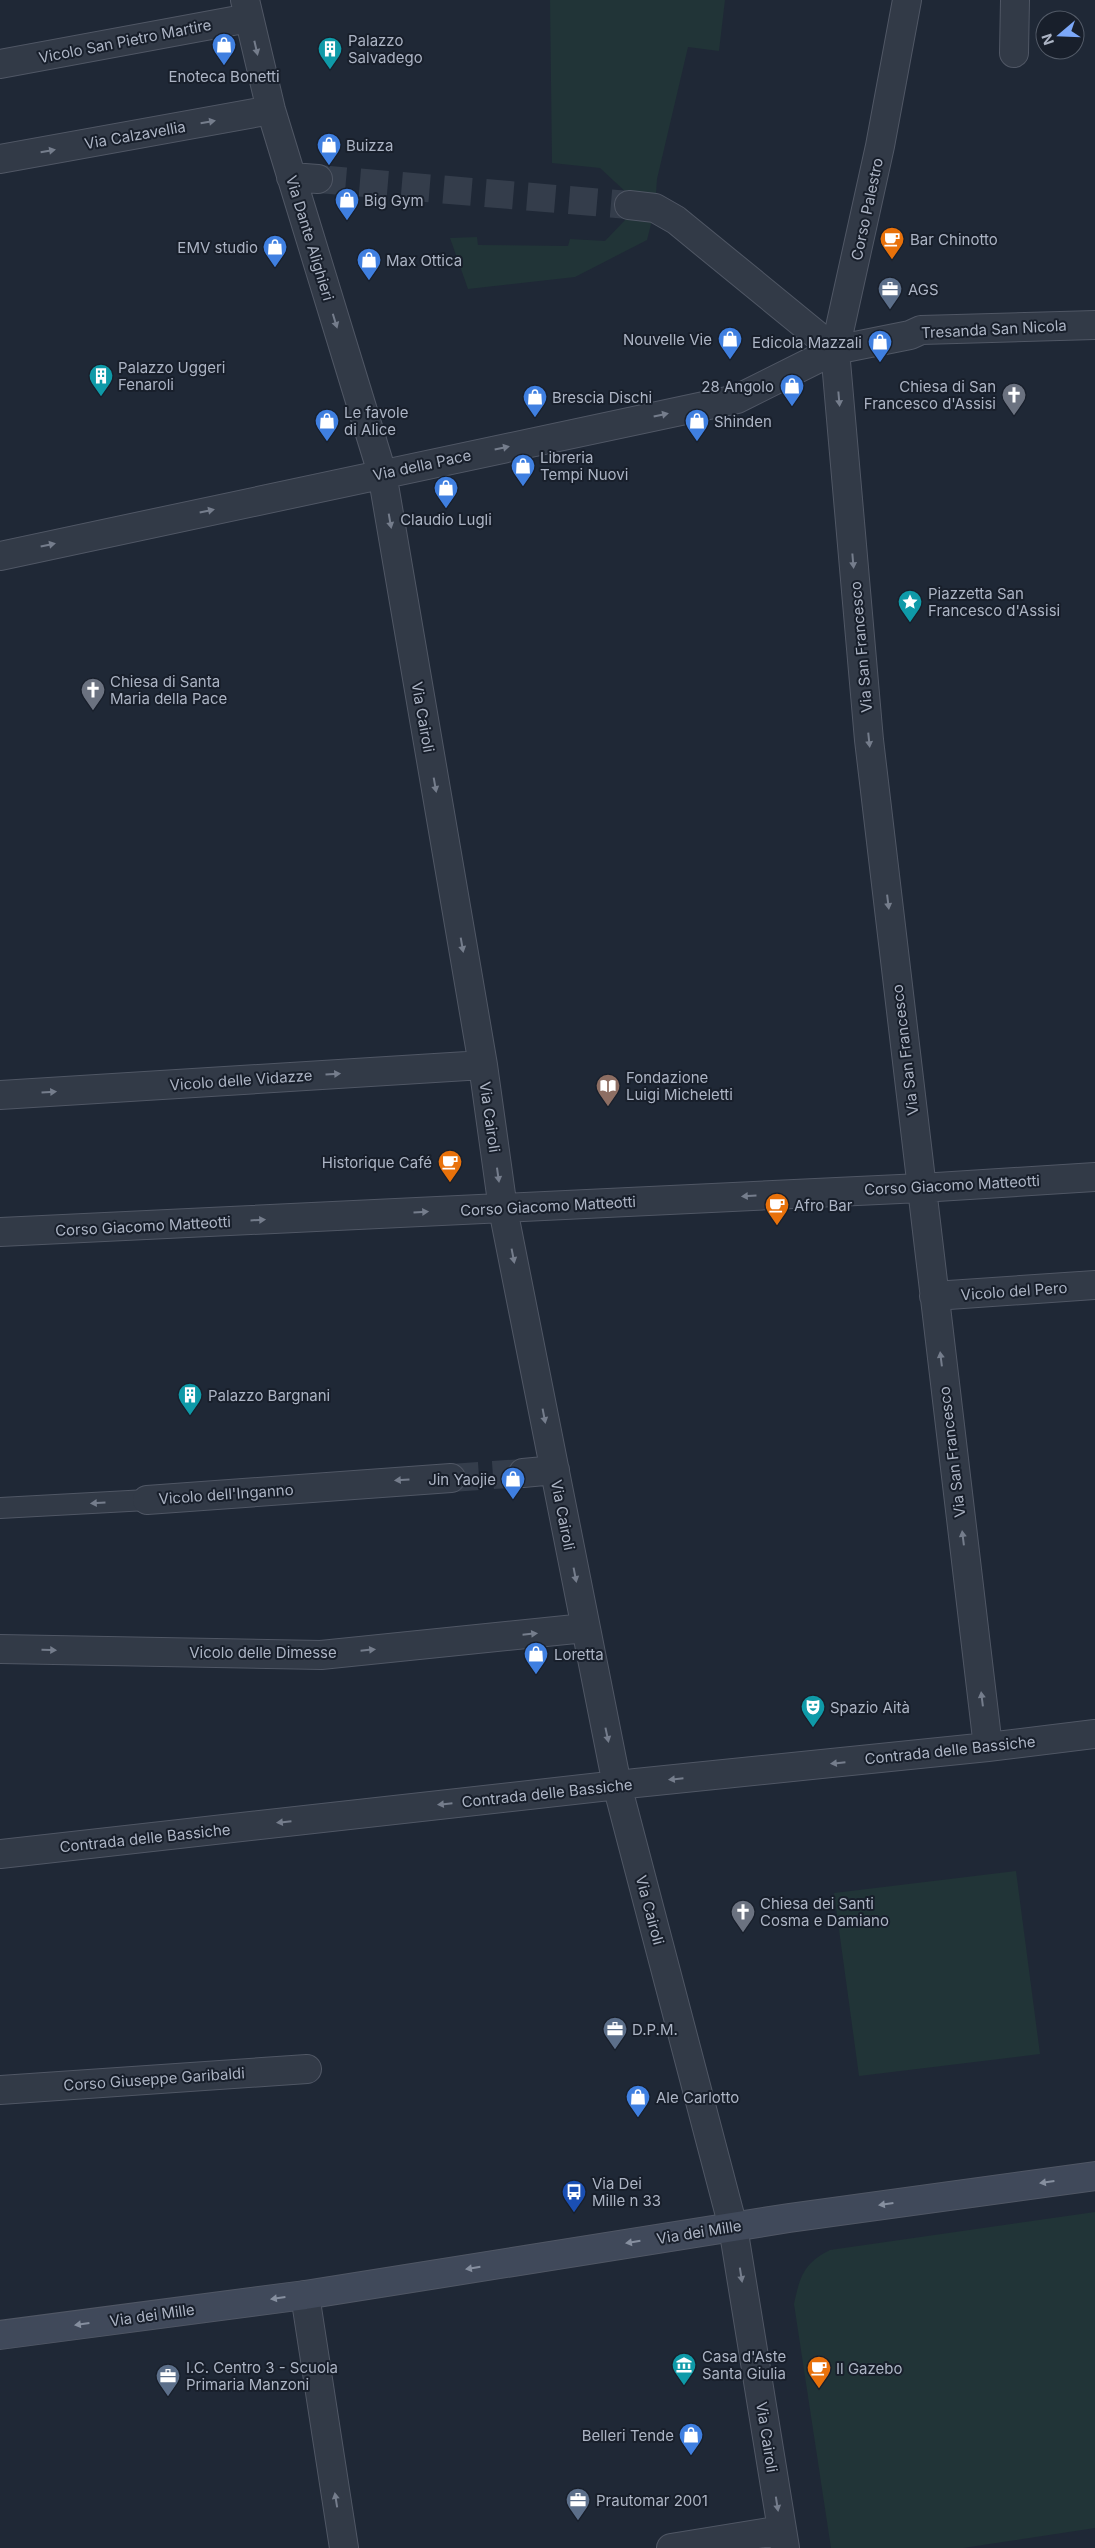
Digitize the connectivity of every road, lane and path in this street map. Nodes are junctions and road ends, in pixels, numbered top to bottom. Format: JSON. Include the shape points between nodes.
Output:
{"nodes":[{"id":1,"x":907,"y":0,"type":"edge"},
{"id":2,"x":1015,"y":0,"type":"edge"},
{"id":3,"x":247,"y":9,"type":"edge"},
{"id":4,"x":1014,"y":53,"type":"dead end"},
{"id":5,"x":0,"y":64,"type":"edge"},
{"id":6,"x":271,"y":110,"type":"junction"},
{"id":7,"x":0,"y":159,"type":"edge"},
{"id":8,"x":291,"y":177,"type":"junction"},
{"id":9,"x":318,"y":179,"type":"tunnel mouth"},
{"id":10,"x":629,"y":205,"type":"tunnel mouth"},
{"id":11,"x":1095,"y":325,"type":"edge"},
{"id":12,"x":835,"y":350,"type":"junction"},
{"id":13,"x":382,"y":473,"type":"junction"},
{"id":14,"x":0,"y":556,"type":"edge"},
{"id":15,"x":483,"y":1065,"type":"junction"},
{"id":16,"x":0,"y":1096,"type":"edge"},
{"id":17,"x":1095,"y":1177,"type":"edge"},
{"id":18,"x":922,"y":1188,"type":"junction"},
{"id":19,"x":503,"y":1209,"type":"junction"},
{"id":20,"x":0,"y":1232,"type":"edge"},
{"id":21,"x":1095,"y":1286,"type":"edge"},
{"id":22,"x":934,"y":1296,"type":"junction"},
{"id":23,"x":555,"y":1470,"type":"junction"},
{"id":24,"x":523,"y":1473,"type":"tunnel mouth"},
{"id":25,"x":451,"y":1478,"type":"tunnel mouth"},
{"id":26,"x":147,"y":1500,"type":"joint"},
{"id":27,"x":0,"y":1508,"type":"edge"},
{"id":28,"x":585,"y":1628,"type":"junction"},
{"id":29,"x":0,"y":1649,"type":"edge"},
{"id":30,"x":1095,"y":1734,"type":"edge"},
{"id":31,"x":988,"y":1747,"type":"junction"},
{"id":32,"x":617,"y":1785,"type":"junction"},
{"id":33,"x":0,"y":1854,"type":"edge"},
{"id":34,"x":307,"y":2069,"type":"dead end"},
{"id":35,"x":0,"y":2090,"type":"edge"},
{"id":36,"x":1095,"y":2176,"type":"edge"},
{"id":37,"x":733,"y":2227,"type":"junction"},
{"id":38,"x":304,"y":2295,"type":"junction"},
{"id":39,"x":0,"y":2335,"type":"edge"},
{"id":40,"x":783,"y":2539,"type":"edge"},
{"id":41,"x":344,"y":2548,"type":"edge"},
{"id":42,"x":671,"y":2548,"type":"edge"}],
"edges":[{"from":1,"to":12,"type":"street","name":"Corso Palestro","via":[[880,146]]},
{"from":2,"to":4,"type":"street"},
{"from":3,"to":5,"type":"street","name":"Vicolo San Pietro Martire"},
{"from":3,"to":6,"type":"street","name":"Via Dante Alighieri","one_way":true},
{"from":7,"to":6,"type":"street","name":"Via Calzavellia","one_way":true},
{"from":6,"to":8,"type":"street","name":"Via Dante Alighieri"},
{"from":8,"to":9,"type":"street"},
{"from":8,"to":13,"type":"street","name":"Via Dante Alighieri","one_way":true},
{"from":10,"to":12,"type":"street","via":[[655,208],[676,220]]},
{"from":11,"to":12,"type":"street","name":"Tresanda San Nicola","via":[[921,330]]},
{"from":13,"to":12,"type":"street","name":"Via della Pace","one_way":true,"via":[[737,399]]},
{"from":12,"to":18,"type":"street","name":"Via San Francesco","one_way":true,"via":[[869,740]]},
{"from":14,"to":13,"type":"street","name":"Via della Pace","one_way":true},
{"from":13,"to":15,"type":"street","name":"Via Cairoli","one_way":true},
{"from":16,"to":15,"type":"street","name":"Vicolo delle Vidazze","one_way":true},
{"from":15,"to":19,"type":"street","name":"Via Cairoli","one_way":true},
{"from":17,"to":18,"type":"street","name":"Corso Giacomo Matteotti"},
{"from":18,"to":19,"type":"street","name":"Corso Giacomo Matteotti","one_way":true},
{"from":18,"to":22,"type":"street","name":"Via San Francesco"},
{"from":20,"to":19,"type":"street","name":"Corso Giacomo Matteotti","one_way":true},
{"from":19,"to":23,"type":"street","name":"Via Cairoli","one_way":true},
{"from":21,"to":22,"type":"street","name":"Vicolo del Pero"},
{"from":31,"to":22,"type":"street","name":"Via San Francesco","one_way":true},
{"from":23,"to":24,"type":"street"},
{"from":23,"to":28,"type":"street","name":"Via Cairoli","one_way":true},
{"from":25,"to":26,"type":"street","name":"Vicolo dell'Inganno","one_way":true},
{"from":26,"to":27,"type":"lane","name":"Vicolo dell'Inganno","one_way":true},
{"from":29,"to":28,"type":"street","name":"Vicolo delle Dimesse","one_way":true,"via":[[321,1655]]},
{"from":28,"to":32,"type":"street","name":"Via Cairoli","one_way":true},
{"from":30,"to":31,"type":"street","name":"Contrada delle Bassiche"},
{"from":31,"to":32,"type":"street","name":"Contrada delle Bassiche","one_way":true},
{"from":32,"to":33,"type":"street","name":"Contrada delle Bassiche","one_way":true},
{"from":32,"to":37,"type":"street","name":"Via Cairoli"},
{"from":34,"to":35,"type":"street","name":"Corso Giuseppe Garibaldi"},
{"from":36,"to":37,"type":"main road","name":"Via dei Mille","one_way":true},
{"from":37,"to":38,"type":"main road","name":"Via dei Mille","one_way":true},
{"from":37,"to":40,"type":"street","name":"Via Cairoli","one_way":true},
{"from":38,"to":39,"type":"main road","name":"Via dei Mille","one_way":true},
{"from":41,"to":38,"type":"street","one_way":true},
{"from":40,"to":42,"type":"street"}]}
